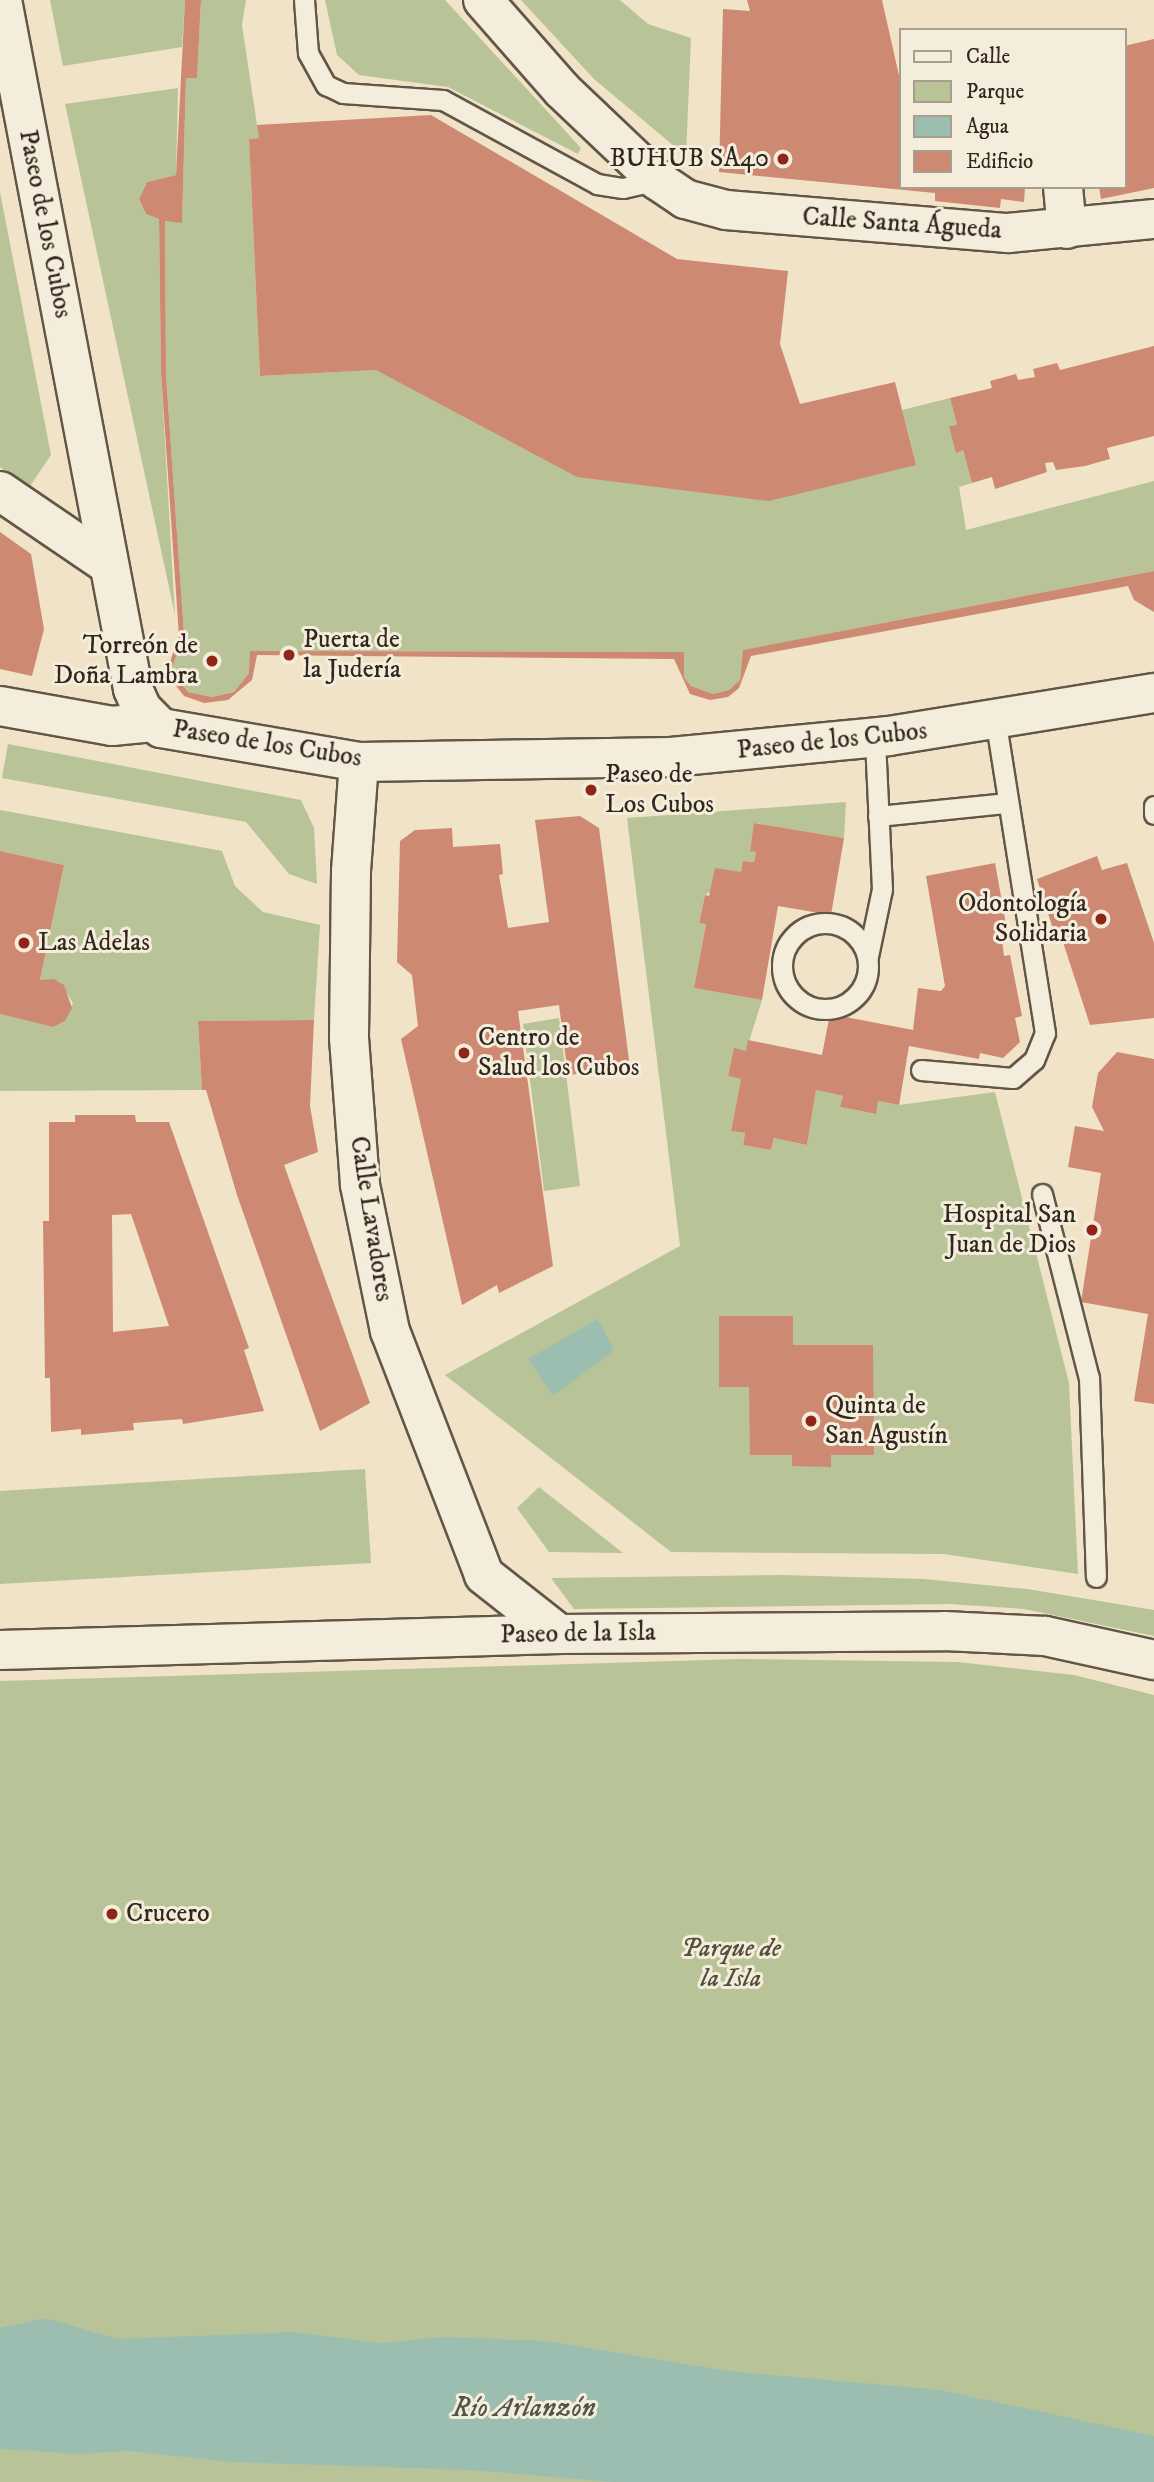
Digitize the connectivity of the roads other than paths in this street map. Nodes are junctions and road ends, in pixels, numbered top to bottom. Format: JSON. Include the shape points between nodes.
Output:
{"nodes":[{"id":1,"x":2,"y":0,"type":"edge"},
{"id":2,"x":304,"y":0,"type":"edge"},
{"id":3,"x":483,"y":0,"type":"edge"},
{"id":4,"x":657,"y":180,"type":"junction"},
{"id":5,"x":1063,"y":189,"type":"edge"},
{"id":6,"x":1154,"y":219,"type":"edge"},
{"id":7,"x":1067,"y":229,"type":"junction"},
{"id":8,"x":0,"y":491,"type":"edge"},
{"id":9,"x":109,"y":565,"type":"junction"},
{"id":10,"x":1154,"y":693,"type":"edge"},
{"id":11,"x":0,"y":706,"type":"edge"},
{"id":12,"x":153,"y":722,"type":"junction"},
{"id":13,"x":996,"y":722,"type":"junction"},
{"id":14,"x":875,"y":738,"type":"junction"},
{"id":15,"x":359,"y":762,"type":"junction"},
{"id":16,"x":1007,"y":803,"type":"junction"},
{"id":17,"x":1154,"y":806,"type":"edge"},
{"id":18,"x":1154,"y":814,"type":"edge"},
{"id":19,"x":878,"y":816,"type":"junction"},
{"id":20,"x":868,"y":956,"type":"junction"},
{"id":21,"x":921,"y":1070,"type":"dead end"},
{"id":22,"x":1042,"y":1194,"type":"dead end"},
{"id":23,"x":484,"y":1575,"type":"junction"},
{"id":24,"x":1096,"y":1577,"type":"dead end"},
{"id":25,"x":559,"y":1634,"type":"junction"},
{"id":26,"x":463,"y":1636,"type":"junction"},
{"id":27,"x":0,"y":1650,"type":"edge"},
{"id":28,"x":1154,"y":1660,"type":"edge"}],
"edges":[{"from":1,"to":9,"type":"street","name":"Paseo de los Cubos"},
{"from":2,"to":4,"type":"lane","via":[[308,53],[326,85],[343,93],[443,100],[597,184],[623,188]]},
{"from":3,"to":4,"type":"street","name":"Calle Santa Águeda","via":[[562,90]]},
{"from":4,"to":7,"type":"street","name":"Calle Santa Águeda","via":[[685,199],[726,210],[1009,233]]},
{"from":5,"to":7,"type":"street"},
{"from":6,"to":7,"type":"street","name":"Calle Santa Águeda"},
{"from":8,"to":9,"type":"street"},
{"from":9,"to":12,"type":"street","name":"Paseo de los Cubos","via":[[133,689]]},
{"from":10,"to":13,"type":"street","name":"Paseo de los Cubos"},
{"from":11,"to":12,"type":"street","via":[[112,726]]},
{"from":12,"to":15,"type":"street","name":"Paseo de los Cubos","via":[[161,729]]},
{"from":13,"to":14,"type":"street","name":"Paseo de los Cubos"},
{"from":13,"to":16,"type":"lane"},
{"from":14,"to":15,"type":"street","name":"Paseo de los Cubos","via":[[671,757]]},
{"from":14,"to":19,"type":"lane"},
{"from":15,"to":23,"type":"street","name":"Calle Lavadores","via":[[351,872],[349,1038],[360,1185],[390,1331]]},
{"from":16,"to":19,"type":"lane"},
{"from":16,"to":21,"type":"lane","via":[[1045,1033],[1034,1060],[1013,1078]]},
{"from":17,"to":18,"type":"lane"},
{"from":19,"to":20,"type":"lane","via":[[882,889]]},
{"from":20,"to":20,"type":"lane","via":[[854,932],[828,922],[814,923],[791,938],[784,950],[783,979],[796,998],[815,1008],[844,1005],[865,985]]},
{"from":22,"to":24,"type":"lane","via":[[1089,1378]]},
{"from":23,"to":25,"type":"street"},
{"from":23,"to":26,"type":"street"},
{"from":25,"to":26,"type":"street","name":"Paseo de la Isla"},
{"from":25,"to":28,"type":"street","name":"Paseo de la Isla","via":[[957,1632],[1045,1636]]},
{"from":26,"to":27,"type":"street","name":"Paseo de la Isla"}]}
